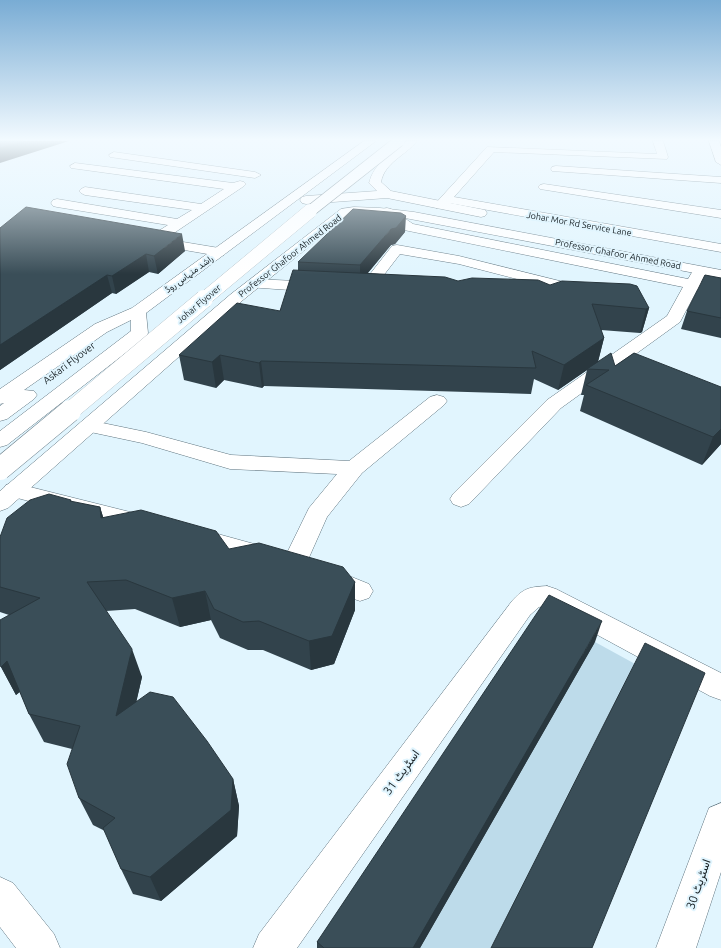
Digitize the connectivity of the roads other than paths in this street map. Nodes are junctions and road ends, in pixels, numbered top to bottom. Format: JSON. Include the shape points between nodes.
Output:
{"nodes":[{"id":1,"x":222,"y":185,"type":"edge"},
{"id":2,"x":238,"y":185,"type":"edge"},
{"id":3,"x":310,"y":185,"type":"edge"},
{"id":4,"x":342,"y":185,"type":"edge"},
{"id":5,"x":377,"y":185,"type":"edge"},
{"id":6,"x":458,"y":185,"type":"edge"},
{"id":7,"x":631,"y":185,"type":"edge"},
{"id":8,"x":235,"y":187,"type":"junction"},
{"id":9,"x":544,"y":187,"type":"dead end"},
{"id":10,"x":85,"y":191,"type":"dead end"},
{"id":11,"x":387,"y":194,"type":"junction"},
{"id":12,"x":347,"y":197,"type":"junction"},
{"id":13,"x":622,"y":199,"type":"junction"},
{"id":14,"x":288,"y":201,"type":"junction"},
{"id":15,"x":443,"y":202,"type":"junction"},
{"id":16,"x":57,"y":203,"type":"dead end"},
{"id":17,"x":203,"y":208,"type":"junction"},
{"id":18,"x":721,"y":214,"type":"edge"},
{"id":19,"x":178,"y":223,"type":"junction"},
{"id":20,"x":422,"y":223,"type":"junction"},
{"id":21,"x":587,"y":228,"type":"junction"},
{"id":22,"x":138,"y":238,"type":"edge"},
{"id":23,"x":154,"y":240,"type":"junction"},
{"id":24,"x":304,"y":244,"type":"junction"},
{"id":25,"x":721,"y":248,"type":"edge"},
{"id":26,"x":397,"y":249,"type":"junction"},
{"id":27,"x":219,"y":252,"type":"junction"},
{"id":28,"x":721,"y":259,"type":"edge"},
{"id":29,"x":577,"y":261,"type":"junction"},
{"id":30,"x":721,"y":274,"type":"edge"},
{"id":31,"x":696,"y":276,"type":"junction"},
{"id":32,"x":253,"y":284,"type":"junction"},
{"id":33,"x":560,"y":285,"type":"junction"},
{"id":34,"x":365,"y":290,"type":"junction"},
{"id":35,"x":381,"y":290,"type":"edge"},
{"id":36,"x":721,"y":290,"type":"edge"},
{"id":37,"x":552,"y":298,"type":"edge"},
{"id":38,"x":138,"y":312,"type":"junction"},
{"id":39,"x":0,"y":398,"type":"edge"},
{"id":40,"x":437,"y":402,"type":"dead end"},
{"id":41,"x":0,"y":415,"type":"edge"},
{"id":42,"x":88,"y":426,"type":"junction"},
{"id":43,"x":0,"y":440,"type":"edge"},
{"id":44,"x":354,"y":468,"type":"junction"},
{"id":45,"x":0,"y":469,"type":"edge"},
{"id":46,"x":7,"y":496,"type":"edge"},
{"id":47,"x":461,"y":499,"type":"dead end"},
{"id":48,"x":294,"y":564,"type":"junction"},
{"id":49,"x":360,"y":591,"type":"dead end"},
{"id":50,"x":721,"y":687,"type":"edge"},
{"id":51,"x":721,"y":820,"type":"edge"},
{"id":52,"x":0,"y":896,"type":"edge"},
{"id":53,"x":40,"y":948,"type":"edge"},
{"id":54,"x":273,"y":948,"type":"edge"},
{"id":55,"x":676,"y":948,"type":"edge"}],
"edges":[{"from":1,"to":8,"type":"street"},
{"from":2,"to":8,"type":"street"},
{"from":3,"to":14,"type":"street","name":"راشد منہاس روڈ"},
{"from":4,"to":45,"type":"street","name":"Johar Flyover","bridge":true},
{"from":5,"to":11,"type":"street"},
{"from":6,"to":15,"type":"street"},
{"from":7,"to":13,"type":"street"},
{"from":8,"to":17,"type":"street"},
{"from":9,"to":13,"type":"street"},
{"from":10,"to":17,"type":"street"},
{"from":11,"to":12,"type":"street","name":"Johar Mor Rd Service Lane"},
{"from":11,"to":15,"type":"street","name":"Johar Mor Rd Service Lane"},
{"from":12,"to":14,"type":"street","name":"Johar Mor Rd Service Lane"},
{"from":12,"to":24,"type":"street","via":[[348,203]]},
{"from":13,"to":18,"type":"street"},
{"from":13,"to":21,"type":"street","via":[[610,213]]},
{"from":14,"to":27,"type":"street","name":"راشد منہاس روڈ"},
{"from":15,"to":21,"type":"street","name":"Johar Mor Rd Service Lane"},
{"from":16,"to":19,"type":"street"},
{"from":17,"to":19,"type":"street"},
{"from":19,"to":23,"type":"street"},
{"from":20,"to":24,"type":"street","name":"Professor Ghafoor Ahmed Road","via":[[387,212],[345,212]]},
{"from":20,"to":26,"type":"street"},
{"from":20,"to":29,"type":"street"},
{"from":20,"to":31,"type":"street","name":"Professor Ghafoor Ahmed Road"},
{"from":21,"to":25,"type":"street","name":"Johar Mor Rd Service Lane"},
{"from":21,"to":28,"type":"street"},
{"from":22,"to":23,"type":"street"},
{"from":23,"to":27,"type":"street"},
{"from":24,"to":32,"type":"street","name":"Professor Ghafoor Ahmed Road"},
{"from":26,"to":33,"type":"street","via":[[459,260]]},
{"from":26,"to":34,"type":"street"},
{"from":27,"to":38,"type":"street","name":"راشد منہاس روڈ"},
{"from":29,"to":31,"type":"street"},
{"from":29,"to":33,"type":"street"},
{"from":30,"to":31,"type":"street","name":"Professor Ghafoor Ahmed Road"},
{"from":31,"to":36,"type":"street"},
{"from":31,"to":47,"type":"street","via":[[674,319],[554,404]]},
{"from":32,"to":34,"type":"street"},
{"from":32,"to":42,"type":"street","name":"Professor Ghafoor Ahmed Road"},
{"from":33,"to":37,"type":"street","via":[[595,297]]},
{"from":34,"to":35,"type":"street"},
{"from":38,"to":39,"type":"street","name":"راشد منہاس روڈ","via":[[101,328]]},
{"from":38,"to":41,"type":"street","name":"Askari Flyover"},
{"from":38,"to":43,"type":"street","via":[[140,333]]},
{"from":40,"to":44,"type":"street"},
{"from":42,"to":44,"type":"street","via":[[146,438],[230,462]]},
{"from":42,"to":46,"type":"street","name":"Professor Ghafoor Ahmed Road"},
{"from":44,"to":48,"type":"street","via":[[317,514]]},
{"from":46,"to":48,"type":"street","via":[[167,530]]},
{"from":48,"to":49,"type":"street"},
{"from":50,"to":54,"type":"street","name":"اسٹریٹ 31","via":[[546,596],[532,597],[521,608]]},
{"from":51,"to":55,"type":"street","name":"اسٹریٹ 30"},
{"from":52,"to":53,"type":"street"}]}
